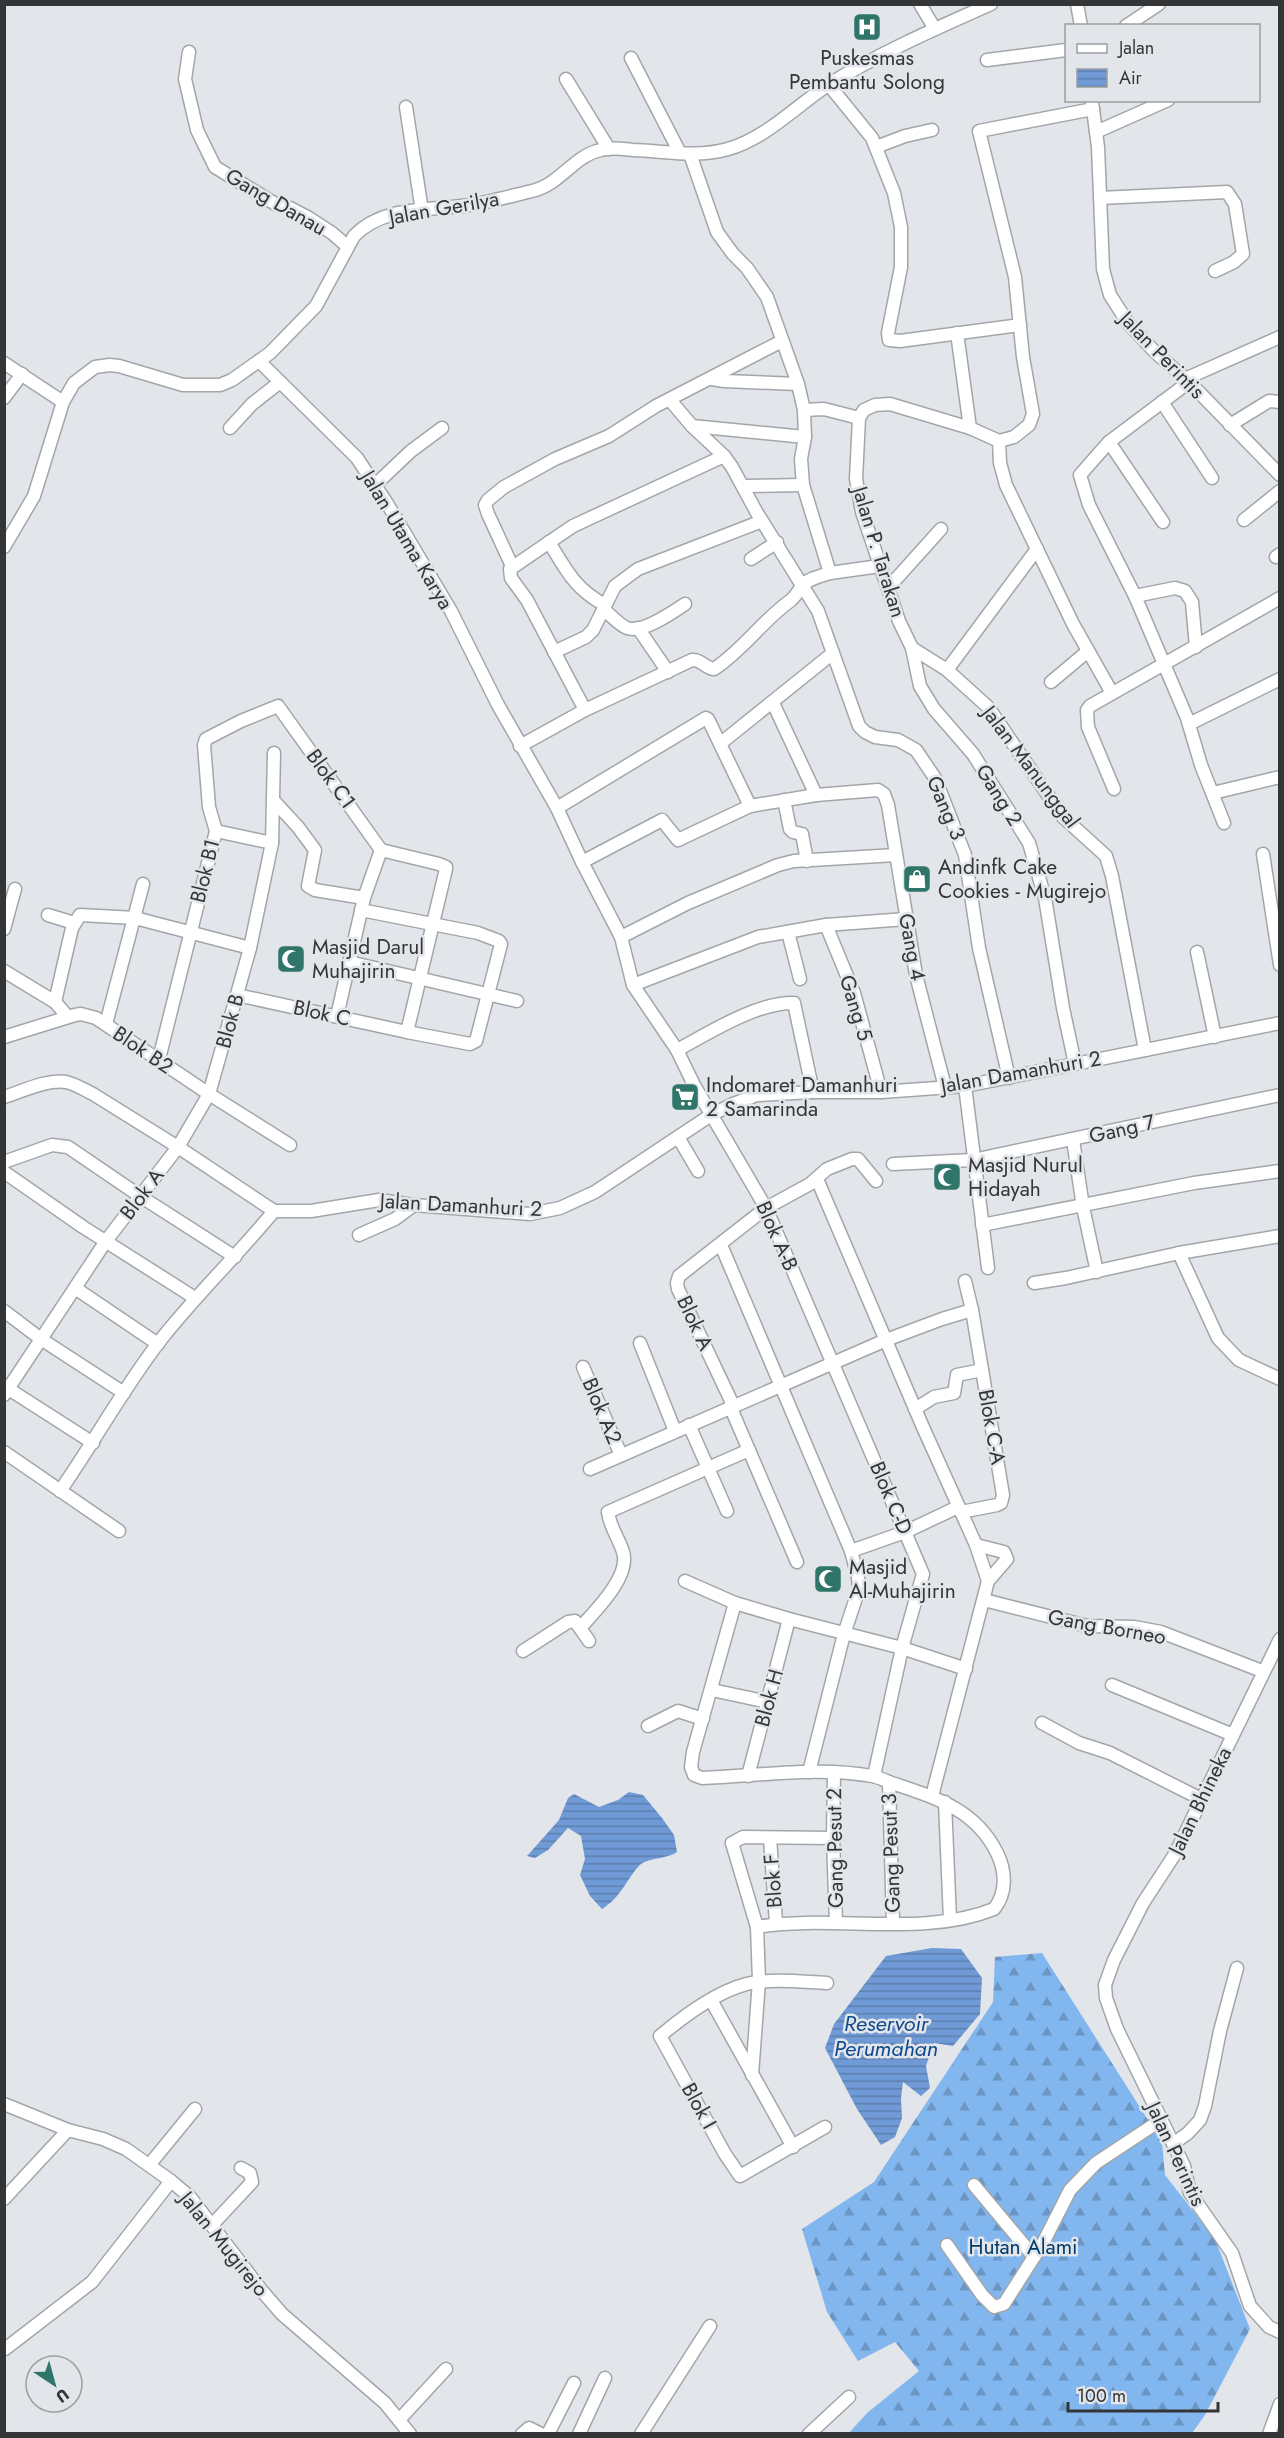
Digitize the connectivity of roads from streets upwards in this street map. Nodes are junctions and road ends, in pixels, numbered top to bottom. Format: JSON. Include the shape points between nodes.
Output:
{"nodes":[{"id":1,"x":920,"y":4,"type":"edge"},
{"id":2,"x":991,"y":4,"type":"edge"},
{"id":3,"x":1077,"y":4,"type":"edge"},
{"id":4,"x":1160,"y":4,"type":"edge"},
{"id":5,"x":1081,"y":24,"type":"edge"},
{"id":6,"x":1129,"y":24,"type":"edge"},
{"id":7,"x":935,"y":29,"type":"junction"},
{"id":8,"x":1065,"y":50,"type":"edge"},
{"id":9,"x":189,"y":52,"type":"dead end"},
{"id":10,"x":631,"y":58,"type":"dead end"},
{"id":11,"x":987,"y":60,"type":"dead end"},
{"id":12,"x":566,"y":79,"type":"dead end"},
{"id":13,"x":829,"y":85,"type":"junction"},
{"id":14,"x":1164,"y":102,"type":"edge"},
{"id":15,"x":1093,"y":105,"type":"edge"},
{"id":16,"x":406,"y":107,"type":"dead end"},
{"id":17,"x":932,"y":130,"type":"dead end"},
{"id":18,"x":1096,"y":132,"type":"junction"},
{"id":19,"x":876,"y":147,"type":"junction"},
{"id":20,"x":609,"y":148,"type":"junction"},
{"id":21,"x":685,"y":154,"type":"junction"},
{"id":22,"x":1100,"y":198,"type":"junction"},
{"id":23,"x":422,"y":211,"type":"junction"},
{"id":24,"x":347,"y":246,"type":"junction"},
{"id":25,"x":1215,"y":271,"type":"dead end"},
{"id":26,"x":1020,"y":325,"type":"junction"},
{"id":27,"x":957,"y":333,"type":"junction"},
{"id":28,"x":1280,"y":337,"type":"edge"},
{"id":29,"x":782,"y":341,"type":"junction"},
{"id":30,"x":259,"y":361,"type":"junction"},
{"id":31,"x":4,"y":363,"type":"edge"},
{"id":32,"x":22,"y":374,"type":"junction"},
{"id":33,"x":712,"y":379,"type":"junction"},
{"id":34,"x":1187,"y":381,"type":"junction"},
{"id":35,"x":280,"y":382,"type":"junction"},
{"id":36,"x":798,"y":384,"type":"junction"},
{"id":37,"x":4,"y":398,"type":"edge"},
{"id":38,"x":670,"y":400,"type":"junction"},
{"id":39,"x":63,"y":402,"type":"junction"},
{"id":40,"x":1162,"y":402,"type":"junction"},
{"id":41,"x":1280,"y":402,"type":"edge"},
{"id":42,"x":804,"y":410,"type":"junction"},
{"id":43,"x":858,"y":418,"type":"junction"},
{"id":44,"x":1230,"y":425,"type":"junction"},
{"id":45,"x":692,"y":426,"type":"junction"},
{"id":46,"x":230,"y":428,"type":"dead end"},
{"id":47,"x":441,"y":428,"type":"dead end"},
{"id":48,"x":970,"y":428,"type":"junction"},
{"id":49,"x":805,"y":436,"type":"junction"},
{"id":50,"x":999,"y":441,"type":"junction"},
{"id":51,"x":1109,"y":442,"type":"junction"},
{"id":52,"x":724,"y":456,"type":"junction"},
{"id":53,"x":1280,"y":475,"type":"edge"},
{"id":54,"x":1212,"y":478,"type":"dead end"},
{"id":55,"x":375,"y":485,"type":"junction"},
{"id":56,"x":803,"y":485,"type":"junction"},
{"id":57,"x":743,"y":486,"type":"junction"},
{"id":58,"x":1280,"y":491,"type":"edge"},
{"id":59,"x":1244,"y":520,"type":"dead end"},
{"id":60,"x":762,"y":521,"type":"junction"},
{"id":61,"x":1162,"y":522,"type":"dead end"},
{"id":62,"x":941,"y":530,"type":"dead end"},
{"id":63,"x":549,"y":542,"type":"junction"},
{"id":64,"x":777,"y":542,"type":"junction"},
{"id":65,"x":4,"y":547,"type":"edge"},
{"id":66,"x":1037,"y":549,"type":"junction"},
{"id":67,"x":751,"y":559,"type":"dead end"},
{"id":68,"x":512,"y":566,"type":"junction"},
{"id":69,"x":880,"y":566,"type":"junction"},
{"id":70,"x":830,"y":573,"type":"junction"},
{"id":71,"x":803,"y":584,"type":"junction"},
{"id":72,"x":888,"y":588,"type":"junction"},
{"id":73,"x":1136,"y":596,"type":"junction"},
{"id":74,"x":1280,"y":598,"type":"edge"},
{"id":75,"x":685,"y":604,"type":"dead end"},
{"id":76,"x":604,"y":607,"type":"junction"},
{"id":77,"x":638,"y":628,"type":"junction"},
{"id":78,"x":1196,"y":647,"type":"junction"},
{"id":79,"x":912,"y":648,"type":"junction"},
{"id":80,"x":1088,"y":651,"type":"junction"},
{"id":81,"x":554,"y":652,"type":"junction"},
{"id":82,"x":833,"y":653,"type":"junction"},
{"id":83,"x":1165,"y":665,"type":"junction"},
{"id":84,"x":947,"y":670,"type":"junction"},
{"id":85,"x":668,"y":672,"type":"junction"},
{"id":86,"x":1280,"y":679,"type":"edge"},
{"id":87,"x":1051,"y":682,"type":"dead end"},
{"id":88,"x":1112,"y":693,"type":"junction"},
{"id":89,"x":773,"y":703,"type":"junction"},
{"id":90,"x":585,"y":710,"type":"junction"},
{"id":91,"x":1189,"y":724,"type":"junction"},
{"id":92,"x":206,"y":739,"type":"joint"},
{"id":93,"x":721,"y":742,"type":"junction"},
{"id":94,"x":520,"y":746,"type":"junction"},
{"id":95,"x":274,"y":753,"type":"dead end"},
{"id":96,"x":1280,"y":777,"type":"edge"},
{"id":97,"x":1114,"y":789,"type":"dead end"},
{"id":98,"x":1214,"y":793,"type":"junction"},
{"id":99,"x":816,"y":795,"type":"junction"},
{"id":100,"x":783,"y":800,"type":"junction"},
{"id":101,"x":273,"y":801,"type":"junction"},
{"id":102,"x":750,"y":806,"type":"junction"},
{"id":103,"x":557,"y":808,"type":"junction"},
{"id":104,"x":1224,"y":823,"type":"dead end"},
{"id":105,"x":216,"y":831,"type":"junction"},
{"id":106,"x":272,"y":843,"type":"junction"},
{"id":107,"x":381,"y":850,"type":"junction"},
{"id":108,"x":1263,"y":854,"type":"dead end"},
{"id":109,"x":896,"y":855,"type":"junction"},
{"id":110,"x":807,"y":861,"type":"junction"},
{"id":111,"x":582,"y":862,"type":"junction"},
{"id":112,"x":143,"y":884,"type":"dead end"},
{"id":113,"x":15,"y":889,"type":"dead end"},
{"id":114,"x":363,"y":904,"type":"junction"},
{"id":115,"x":48,"y":915,"type":"dead end"},
{"id":116,"x":135,"y":918,"type":"junction"},
{"id":117,"x":906,"y":919,"type":"junction"},
{"id":118,"x":74,"y":923,"type":"junction"},
{"id":119,"x":432,"y":925,"type":"junction"},
{"id":120,"x":826,"y":925,"type":"junction"},
{"id":121,"x":4,"y":929,"type":"edge"},
{"id":122,"x":189,"y":932,"type":"junction"},
{"id":123,"x":788,"y":932,"type":"junction"},
{"id":124,"x":621,"y":937,"type":"junction"},
{"id":125,"x":250,"y":948,"type":"junction"},
{"id":126,"x":1197,"y":952,"type":"dead end"},
{"id":127,"x":349,"y":962,"type":"junction"},
{"id":128,"x":1280,"y":965,"type":"edge"},
{"id":129,"x":4,"y":971,"type":"edge"},
{"id":130,"x":420,"y":978,"type":"junction"},
{"id":131,"x":800,"y":979,"type":"dead end"},
{"id":132,"x":633,"y":985,"type":"junction"},
{"id":133,"x":237,"y":995,"type":"junction"},
{"id":134,"x":489,"y":996,"type":"junction"},
{"id":135,"x":517,"y":1001,"type":"dead end"},
{"id":136,"x":55,"y":1002,"type":"junction"},
{"id":137,"x":71,"y":1016,"type":"junction"},
{"id":138,"x":337,"y":1016,"type":"junction"},
{"id":139,"x":1280,"y":1023,"type":"edge"},
{"id":140,"x":106,"y":1024,"type":"junction"},
{"id":141,"x":407,"y":1032,"type":"junction"},
{"id":142,"x":1215,"y":1036,"type":"junction"},
{"id":143,"x":4,"y":1037,"type":"edge"},
{"id":144,"x":677,"y":1050,"type":"junction"},
{"id":145,"x":1145,"y":1050,"type":"junction"},
{"id":146,"x":159,"y":1059,"type":"junction"},
{"id":147,"x":1075,"y":1064,"type":"junction"},
{"id":148,"x":1009,"y":1078,"type":"junction"},
{"id":149,"x":964,"y":1086,"type":"junction"},
{"id":150,"x":945,"y":1087,"type":"junction"},
{"id":151,"x":813,"y":1092,"type":"junction"},
{"id":152,"x":881,"y":1092,"type":"junction"},
{"id":153,"x":209,"y":1094,"type":"junction"},
{"id":154,"x":1280,"y":1095,"type":"edge"},
{"id":155,"x":4,"y":1097,"type":"edge"},
{"id":156,"x":711,"y":1115,"type":"junction"},
{"id":157,"x":678,"y":1137,"type":"junction"},
{"id":158,"x":1073,"y":1140,"type":"junction"},
{"id":159,"x":290,"y":1145,"type":"dead end"},
{"id":160,"x":178,"y":1147,"type":"junction"},
{"id":161,"x":973,"y":1160,"type":"junction"},
{"id":162,"x":4,"y":1162,"type":"edge"},
{"id":163,"x":893,"y":1164,"type":"dead end"},
{"id":164,"x":698,"y":1171,"type":"dead end"},
{"id":165,"x":1280,"y":1171,"type":"edge"},
{"id":166,"x":4,"y":1172,"type":"edge"},
{"id":167,"x":817,"y":1179,"type":"junction"},
{"id":168,"x":876,"y":1181,"type":"dead end"},
{"id":169,"x":140,"y":1196,"type":"junction"},
{"id":170,"x":414,"y":1205,"type":"junction"},
{"id":171,"x":1083,"y":1207,"type":"junction"},
{"id":172,"x":766,"y":1208,"type":"junction"},
{"id":173,"x":274,"y":1211,"type":"junction"},
{"id":174,"x":982,"y":1226,"type":"junction"},
{"id":175,"x":359,"y":1235,"type":"dead end"},
{"id":176,"x":1280,"y":1236,"type":"edge"},
{"id":177,"x":106,"y":1241,"type":"junction"},
{"id":178,"x":721,"y":1245,"type":"junction"},
{"id":179,"x":1179,"y":1253,"type":"junction"},
{"id":180,"x":235,"y":1257,"type":"junction"},
{"id":181,"x":988,"y":1268,"type":"dead end"},
{"id":182,"x":1097,"y":1272,"type":"junction"},
{"id":183,"x":965,"y":1281,"type":"dead end"},
{"id":184,"x":1034,"y":1283,"type":"dead end"},
{"id":185,"x":75,"y":1288,"type":"junction"},
{"id":186,"x":195,"y":1298,"type":"junction"},
{"id":187,"x":972,"y":1310,"type":"junction"},
{"id":188,"x":4,"y":1311,"type":"edge"},
{"id":189,"x":41,"y":1339,"type":"junction"},
{"id":190,"x":885,"y":1340,"type":"junction"},
{"id":191,"x":640,"y":1343,"type":"dead end"},
{"id":192,"x":158,"y":1344,"type":"junction"},
{"id":193,"x":832,"y":1363,"type":"junction"},
{"id":194,"x":583,"y":1367,"type":"dead end"},
{"id":195,"x":982,"y":1370,"type":"junction"},
{"id":196,"x":1280,"y":1379,"type":"edge"},
{"id":197,"x":779,"y":1386,"type":"junction"},
{"id":198,"x":6,"y":1390,"type":"edge"},
{"id":199,"x":124,"y":1393,"type":"junction"},
{"id":200,"x":731,"y":1406,"type":"junction"},
{"id":201,"x":915,"y":1409,"type":"junction"},
{"id":202,"x":689,"y":1425,"type":"junction"},
{"id":203,"x":675,"y":1431,"type":"junction"},
{"id":204,"x":93,"y":1443,"type":"junction"},
{"id":205,"x":749,"y":1450,"type":"junction"},
{"id":206,"x":4,"y":1452,"type":"edge"},
{"id":207,"x":621,"y":1455,"type":"junction"},
{"id":208,"x":708,"y":1468,"type":"junction"},
{"id":209,"x":590,"y":1469,"type":"dead end"},
{"id":210,"x":60,"y":1491,"type":"junction"},
{"id":211,"x":960,"y":1510,"type":"junction"},
{"id":212,"x":727,"y":1511,"type":"dead end"},
{"id":213,"x":119,"y":1531,"type":"dead end"},
{"id":214,"x":905,"y":1532,"type":"junction"},
{"id":215,"x":976,"y":1545,"type":"junction"},
{"id":216,"x":851,"y":1551,"type":"junction"},
{"id":217,"x":797,"y":1562,"type":"dead end"},
{"id":218,"x":685,"y":1581,"type":"dead end"},
{"id":219,"x":988,"y":1581,"type":"junction"},
{"id":220,"x":984,"y":1599,"type":"junction"},
{"id":221,"x":735,"y":1603,"type":"junction"},
{"id":222,"x":789,"y":1619,"type":"junction"},
{"id":223,"x":581,"y":1628,"type":"junction"},
{"id":224,"x":844,"y":1634,"type":"junction"},
{"id":225,"x":1280,"y":1639,"type":"edge"},
{"id":226,"x":589,"y":1641,"type":"dead end"},
{"id":227,"x":902,"y":1648,"type":"junction"},
{"id":228,"x":523,"y":1651,"type":"dead end"},
{"id":229,"x":966,"y":1669,"type":"junction"},
{"id":230,"x":1262,"y":1671,"type":"junction"},
{"id":231,"x":1112,"y":1685,"type":"dead end"},
{"id":232,"x":712,"y":1690,"type":"junction"},
{"id":233,"x":768,"y":1702,"type":"junction"},
{"id":234,"x":703,"y":1719,"type":"junction"},
{"id":235,"x":1042,"y":1723,"type":"dead end"},
{"id":236,"x":648,"y":1726,"type":"dead end"},
{"id":237,"x":1233,"y":1735,"type":"junction"},
{"id":238,"x":809,"y":1772,"type":"junction"},
{"id":239,"x":834,"y":1773,"type":"junction"},
{"id":240,"x":748,"y":1776,"type":"junction"},
{"id":241,"x":874,"y":1776,"type":"junction"},
{"id":242,"x":889,"y":1782,"type":"junction"},
{"id":243,"x":932,"y":1796,"type":"junction"},
{"id":244,"x":1201,"y":1799,"type":"junction"},
{"id":245,"x":945,"y":1802,"type":"junction"},
{"id":246,"x":770,"y":1838,"type":"junction"},
{"id":247,"x":833,"y":1838,"type":"junction"},
{"id":248,"x":950,"y":1920,"type":"junction"},
{"id":249,"x":776,"y":1923,"type":"junction"},
{"id":250,"x":836,"y":1923,"type":"junction"},
{"id":251,"x":893,"y":1923,"type":"junction"},
{"id":252,"x":757,"y":1927,"type":"junction"},
{"id":253,"x":1114,"y":1960,"type":"joint"},
{"id":254,"x":1237,"y":1968,"type":"dead end"},
{"id":255,"x":759,"y":1981,"type":"junction"},
{"id":256,"x":827,"y":1983,"type":"dead end"},
{"id":257,"x":711,"y":2000,"type":"junction"},
{"id":258,"x":752,"y":2075,"type":"junction"},
{"id":259,"x":4,"y":2104,"type":"edge"},
{"id":260,"x":195,"y":2109,"type":"dead end"},
{"id":261,"x":1161,"y":2121,"type":"junction"},
{"id":262,"x":825,"y":2127,"type":"dead end"},
{"id":263,"x":68,"y":2130,"type":"junction"},
{"id":264,"x":1173,"y":2144,"type":"junction"},
{"id":265,"x":794,"y":2147,"type":"junction"},
{"id":266,"x":150,"y":2164,"type":"junction"},
{"id":267,"x":241,"y":2168,"type":"dead end"},
{"id":268,"x":171,"y":2181,"type":"junction"},
{"id":269,"x":974,"y":2185,"type":"dead end"},
{"id":270,"x":4,"y":2199,"type":"edge"},
{"id":271,"x":212,"y":2225,"type":"junction"},
{"id":272,"x":947,"y":2245,"type":"dead end"},
{"id":273,"x":1034,"y":2257,"type":"junction"},
{"id":274,"x":710,"y":2326,"type":"dead end"},
{"id":275,"x":1278,"y":2328,"type":"edge"},
{"id":276,"x":5,"y":2349,"type":"edge"},
{"id":277,"x":446,"y":2369,"type":"dead end"},
{"id":278,"x":605,"y":2378,"type":"dead end"},
{"id":279,"x":574,"y":2383,"type":"dead end"},
{"id":280,"x":849,"y":2397,"type":"dead end"},
{"id":281,"x":1280,"y":2404,"type":"edge"},
{"id":282,"x":399,"y":2420,"type":"junction"},
{"id":283,"x":410,"y":2433,"type":"edge"},
{"id":284,"x":522,"y":2433,"type":"edge"},
{"id":285,"x":541,"y":2433,"type":"edge"},
{"id":286,"x":548,"y":2433,"type":"edge"},
{"id":287,"x":579,"y":2433,"type":"edge"},
{"id":288,"x":641,"y":2433,"type":"edge"},
{"id":289,"x":809,"y":2433,"type":"edge"},
{"id":290,"x":1269,"y":2433,"type":"edge"}],
"edges":[{"from":1,"to":7,"type":"street"},
{"from":2,"to":7,"type":"street","name":"Jalan Gerilya"},
{"from":3,"to":5,"type":"street"},
{"from":4,"to":6,"type":"street"},
{"from":7,"to":13,"type":"street","name":"Jalan Gerilya"},
{"from":8,"to":11,"type":"street"},
{"from":9,"to":24,"type":"street","name":"Gang Danau","via":[[185,79],[196,130],[215,167],[277,205],[309,218]]},
{"from":10,"to":21,"type":"street"},
{"from":12,"to":20,"type":"street"},
{"from":13,"to":19,"type":"street"},
{"from":13,"to":21,"type":"street","name":"Jalan Gerilya","via":[[747,142],[720,151]]},
{"from":14,"to":18,"type":"street"},
{"from":15,"to":18,"type":"street","name":"Jalan Perintis"},
{"from":15,"to":26,"type":"street","via":[[979,131],[1014,277]]},
{"from":16,"to":23,"type":"street"},
{"from":17,"to":19,"type":"street"},
{"from":18,"to":22,"type":"street","name":"Jalan Perintis"},
{"from":19,"to":27,"type":"street","via":[[894,193],[901,227],[901,267],[888,333],[891,341]]},
{"from":20,"to":21,"type":"street","name":"Jalan Gerilya"},
{"from":20,"to":23,"type":"street","name":"Jalan Gerilya","via":[[592,152],[552,183],[536,190]]},
{"from":21,"to":29,"type":"street","via":[[717,232],[767,297]]},
{"from":22,"to":25,"type":"street","via":[[1227,192],[1235,204],[1243,254]]},
{"from":22,"to":34,"type":"street","name":"Jalan Perintis","via":[[1103,268],[1110,295],[1128,323]]},
{"from":23,"to":24,"type":"street","name":"Jalan Gerilya","via":[[393,213],[377,220],[361,228]]},
{"from":24,"to":30,"type":"street","name":"Jalan Gerilya","via":[[316,306]]},
{"from":26,"to":27,"type":"street"},
{"from":26,"to":50,"type":"street","via":[[1033,414],[1020,434]]},
{"from":27,"to":48,"type":"street"},
{"from":28,"to":34,"type":"street"},
{"from":29,"to":33,"type":"street"},
{"from":29,"to":36,"type":"street"},
{"from":30,"to":35,"type":"street","name":"Jalan Utama Karya"},
{"from":30,"to":39,"type":"street","name":"Jalan Gerilya","via":[[232,380],[212,385],[183,385],[119,366],[95,368],[74,383]]},
{"from":31,"to":32,"type":"street"},
{"from":32,"to":37,"type":"street"},
{"from":32,"to":39,"type":"street"},
{"from":33,"to":36,"type":"street"},
{"from":33,"to":38,"type":"street"},
{"from":34,"to":40,"type":"street"},
{"from":34,"to":44,"type":"street","name":"Jalan Perintis"},
{"from":35,"to":46,"type":"street"},
{"from":35,"to":55,"type":"street","name":"Jalan Utama Karya","via":[[357,458]]},
{"from":36,"to":42,"type":"street"},
{"from":38,"to":45,"type":"street","name":"Gang 3"},
{"from":38,"to":68,"type":"street","via":[[609,436],[555,459],[488,500],[488,514]]},
{"from":39,"to":65,"type":"street","name":"Jalan Gerilya","via":[[34,496]]},
{"from":40,"to":51,"type":"street"},
{"from":40,"to":54,"type":"street"},
{"from":41,"to":44,"type":"street","via":[[1269,401]]},
{"from":42,"to":43,"type":"street","via":[[824,409]]},
{"from":42,"to":49,"type":"street"},
{"from":43,"to":48,"type":"street","via":[[864,410],[883,403]]},
{"from":43,"to":69,"type":"street","name":"Jalan P. Tarakan","via":[[856,479]]},
{"from":44,"to":53,"type":"street","name":"Jalan Perintis"},
{"from":45,"to":49,"type":"street"},
{"from":45,"to":52,"type":"street","name":"Gang 3"},
{"from":47,"to":55,"type":"street"},
{"from":48,"to":50,"type":"street"},
{"from":49,"to":56,"type":"street","via":[[801,459]]},
{"from":50,"to":66,"type":"street","via":[[1006,486]]},
{"from":51,"to":61,"type":"street"},
{"from":51,"to":73,"type":"street","via":[[1080,475],[1081,481],[1101,531]]},
{"from":52,"to":57,"type":"street","name":"Gang 3"},
{"from":52,"to":63,"type":"street","via":[[573,526]]},
{"from":55,"to":94,"type":"street","name":"Jalan Utama Karya","via":[[451,611]]},
{"from":56,"to":57,"type":"street"},
{"from":56,"to":70,"type":"street"},
{"from":57,"to":60,"type":"street","name":"Gang 3"},
{"from":58,"to":59,"type":"street"},
{"from":60,"to":64,"type":"street","name":"Gang 3"},
{"from":60,"to":76,"type":"street","via":[[638,569],[615,585]]},
{"from":62,"to":72,"type":"street"},
{"from":63,"to":68,"type":"street"},
{"from":63,"to":76,"type":"street","via":[[575,584]]},
{"from":64,"to":67,"type":"street"},
{"from":64,"to":71,"type":"street","name":"Gang 3"},
{"from":66,"to":80,"type":"street"},
{"from":66,"to":84,"type":"street"},
{"from":68,"to":81,"type":"street","via":[[511,578]]},
{"from":69,"to":70,"type":"street"},
{"from":69,"to":72,"type":"street","name":"Jalan P. Tarakan"},
{"from":70,"to":71,"type":"street"},
{"from":71,"to":82,"type":"street","name":"Gang 3"},
{"from":71,"to":85,"type":"street","via":[[791,600],[714,669],[695,660]]},
{"from":72,"to":79,"type":"street","name":"Jalan P. Tarakan"},
{"from":73,"to":78,"type":"street","via":[[1175,588],[1185,591],[1192,602]]},
{"from":73,"to":83,"type":"street"},
{"from":74,"to":78,"type":"street"},
{"from":75,"to":77,"type":"street"},
{"from":76,"to":77,"type":"street","via":[[627,628]]},
{"from":76,"to":81,"type":"street","via":[[586,637]]},
{"from":77,"to":85,"type":"street"},
{"from":78,"to":83,"type":"street"},
{"from":79,"to":84,"type":"street","name":"Jalan Manunggal"},
{"from":79,"to":147,"type":"street","name":"Gang 2","via":[[920,686],[934,710],[973,754],[1029,843],[1045,898]]},
{"from":80,"to":87,"type":"street"},
{"from":80,"to":88,"type":"street"},
{"from":81,"to":90,"type":"street"},
{"from":82,"to":89,"type":"street"},
{"from":82,"to":148,"type":"street","name":"Gang 3","via":[[860,726],[875,737],[898,740],[916,750],[935,778],[951,816],[965,855],[979,948]]},
{"from":83,"to":88,"type":"street"},
{"from":83,"to":91,"type":"street"},
{"from":84,"to":145,"type":"street","name":"Jalan Manunggal","via":[[988,707],[1063,817],[1106,856]]},
{"from":85,"to":90,"type":"street"},
{"from":86,"to":91,"type":"street"},
{"from":88,"to":97,"type":"street","via":[[1090,706],[1086,716]]},
{"from":89,"to":93,"type":"street"},
{"from":89,"to":99,"type":"street"},
{"from":90,"to":94,"type":"street"},
{"from":91,"to":98,"type":"street"},
{"from":92,"to":105,"type":"street","name":"Blok B1","via":[[209,807]]},
{"from":92,"to":107,"type":"street","name":"Blok C1","via":[[278,706]]},
{"from":93,"to":102,"type":"street"},
{"from":93,"to":103,"type":"street","via":[[706,718]]},
{"from":94,"to":103,"type":"street","name":"Jalan Utama Karya"},
{"from":95,"to":101,"type":"street"},
{"from":96,"to":98,"type":"street"},
{"from":98,"to":104,"type":"street"},
{"from":99,"to":100,"type":"street"},
{"from":99,"to":109,"type":"street","name":"Gang 4","via":[[878,790],[884,794]]},
{"from":100,"to":102,"type":"street"},
{"from":100,"to":110,"type":"street","via":[[790,830],[802,834]]},
{"from":101,"to":106,"type":"street"},
{"from":101,"to":114,"type":"street","via":[[315,850],[308,886]]},
{"from":102,"to":111,"type":"street","via":[[678,840],[662,820]]},
{"from":103,"to":111,"type":"street","name":"Jalan Utama Karya"},
{"from":105,"to":106,"type":"street"},
{"from":105,"to":122,"type":"street","name":"Blok B1"},
{"from":106,"to":125,"type":"street"},
{"from":107,"to":114,"type":"street"},
{"from":107,"to":119,"type":"street","via":[[446,867]]},
{"from":108,"to":128,"type":"street"},
{"from":109,"to":110,"type":"street"},
{"from":109,"to":117,"type":"street","name":"Gang 4"},
{"from":110,"to":124,"type":"street","via":[[768,869]]},
{"from":111,"to":124,"type":"street","name":"Jalan Utama Karya"},
{"from":112,"to":116,"type":"street"},
{"from":113,"to":121,"type":"street"},
{"from":114,"to":119,"type":"street"},
{"from":114,"to":127,"type":"street"},
{"from":115,"to":118,"type":"street"},
{"from":116,"to":118,"type":"street","via":[[84,915]]},
{"from":116,"to":122,"type":"street"},
{"from":116,"to":140,"type":"street"},
{"from":117,"to":120,"type":"street"},
{"from":117,"to":150,"type":"street","name":"Gang 4"},
{"from":118,"to":136,"type":"street"},
{"from":119,"to":130,"type":"street"},
{"from":119,"to":134,"type":"street","via":[[499,941]]},
{"from":120,"to":123,"type":"street"},
{"from":120,"to":152,"type":"street","name":"Gang 5","via":[[854,993]]},
{"from":122,"to":125,"type":"street"},
{"from":122,"to":146,"type":"street","name":"Blok B1"},
{"from":123,"to":131,"type":"street"},
{"from":123,"to":132,"type":"street","via":[[740,942]]},
{"from":124,"to":132,"type":"street","name":"Jalan Utama Karya"},
{"from":125,"to":133,"type":"street","name":"Blok B"},
{"from":126,"to":142,"type":"street"},
{"from":127,"to":130,"type":"street"},
{"from":127,"to":138,"type":"street"},
{"from":129,"to":136,"type":"street"},
{"from":130,"to":134,"type":"street"},
{"from":130,"to":141,"type":"street"},
{"from":132,"to":144,"type":"street","name":"Blok A-B"},
{"from":133,"to":138,"type":"street","name":"Blok C"},
{"from":133,"to":153,"type":"street","name":"Blok B"},
{"from":134,"to":135,"type":"street"},
{"from":134,"to":141,"type":"street","name":"Blok C","via":[[478,1039],[473,1043]]},
{"from":136,"to":137,"type":"street"},
{"from":137,"to":140,"type":"street","name":"Blok B2","via":[[89,1016]]},
{"from":137,"to":143,"type":"street"},
{"from":138,"to":141,"type":"street","name":"Blok C"},
{"from":139,"to":142,"type":"street","name":"Jalan Damanhuri 2"},
{"from":140,"to":146,"type":"street","name":"Blok B2"},
{"from":142,"to":145,"type":"street","name":"Jalan Damanhuri 2"},
{"from":144,"to":151,"type":"street","via":[[769,1006],[794,1003]]},
{"from":144,"to":156,"type":"street","name":"Blok A-B"},
{"from":145,"to":147,"type":"street","name":"Jalan Damanhuri 2"},
{"from":146,"to":153,"type":"street","name":"Blok B2"},
{"from":147,"to":148,"type":"street","name":"Jalan Damanhuri 2"},
{"from":148,"to":149,"type":"street","name":"Jalan Damanhuri 2"},
{"from":149,"to":150,"type":"street","name":"Jalan Damanhuri 2"},
{"from":149,"to":161,"type":"street"},
{"from":150,"to":152,"type":"street","name":"Jalan Damanhuri 2"},
{"from":151,"to":152,"type":"street","name":"Jalan Damanhuri 2"},
{"from":151,"to":156,"type":"street","name":"Jalan Damanhuri 2","via":[[757,1095]]},
{"from":153,"to":159,"type":"street","name":"Blok B2"},
{"from":153,"to":160,"type":"street","name":"Blok B"},
{"from":154,"to":158,"type":"street","name":"Gang 7"},
{"from":155,"to":160,"type":"street","via":[[66,1082],[93,1094]]},
{"from":156,"to":157,"type":"street","name":"Jalan Damanhuri 2"},
{"from":156,"to":172,"type":"street","name":"Blok A-B"},
{"from":157,"to":164,"type":"street"},
{"from":157,"to":170,"type":"street","name":"Jalan Damanhuri 2","via":[[595,1192],[543,1213]]},
{"from":158,"to":161,"type":"street","name":"Gang 7"},
{"from":158,"to":171,"type":"street"},
{"from":160,"to":169,"type":"street","name":"Blok A"},
{"from":160,"to":173,"type":"street"},
{"from":161,"to":163,"type":"street","name":"Gang 7"},
{"from":161,"to":174,"type":"street"},
{"from":162,"to":169,"type":"street","via":[[61,1145]]},
{"from":165,"to":171,"type":"street","via":[[1194,1183]]},
{"from":166,"to":177,"type":"street"},
{"from":167,"to":168,"type":"street","name":"Blok A","via":[[827,1169],[858,1159]]},
{"from":167,"to":172,"type":"street","name":"Blok A"},
{"from":167,"to":190,"type":"street"},
{"from":169,"to":177,"type":"street","name":"Blok A"},
{"from":169,"to":180,"type":"street"},
{"from":170,"to":173,"type":"street","name":"Jalan Damanhuri 2","via":[[378,1200],[311,1211]]},
{"from":170,"to":175,"type":"street","via":[[395,1219]]},
{"from":171,"to":174,"type":"street"},
{"from":171,"to":182,"type":"street"},
{"from":172,"to":178,"type":"street","name":"Blok A"},
{"from":172,"to":193,"type":"street","name":"Blok A-B"},
{"from":173,"to":180,"type":"street"},
{"from":174,"to":181,"type":"street"},
{"from":176,"to":179,"type":"street"},
{"from":177,"to":185,"type":"street","name":"Blok A"},
{"from":177,"to":186,"type":"street","name":"Blok A"},
{"from":178,"to":197,"type":"street"},
{"from":178,"to":200,"type":"street","name":"Blok A","via":[[682,1274],[677,1283]]},
{"from":179,"to":182,"type":"street"},
{"from":179,"to":196,"type":"street","via":[[1218,1338],[1239,1360]]},
{"from":180,"to":186,"type":"street"},
{"from":182,"to":184,"type":"street"},
{"from":183,"to":187,"type":"street","name":"Blok C-A"},
{"from":185,"to":189,"type":"street","name":"Blok A"},
{"from":185,"to":192,"type":"street"},
{"from":186,"to":192,"type":"street"},
{"from":187,"to":190,"type":"street"},
{"from":187,"to":195,"type":"street","name":"Blok C-A"},
{"from":188,"to":189,"type":"street"},
{"from":189,"to":198,"type":"street","name":"Blok A"},
{"from":189,"to":199,"type":"street"},
{"from":190,"to":193,"type":"street"},
{"from":190,"to":201,"type":"street"},
{"from":191,"to":203,"type":"street"},
{"from":192,"to":199,"type":"street"},
{"from":193,"to":197,"type":"street"},
{"from":193,"to":214,"type":"street","name":"Blok C-D"},
{"from":194,"to":207,"type":"street","name":"Blok A2"},
{"from":195,"to":201,"type":"street","via":[[959,1374],[954,1393],[934,1397]]},
{"from":195,"to":211,"type":"street","name":"Blok C-A","via":[[1003,1500],[997,1505]]},
{"from":197,"to":200,"type":"street"},
{"from":197,"to":216,"type":"street"},
{"from":198,"to":204,"type":"street"},
{"from":199,"to":204,"type":"street"},
{"from":200,"to":202,"type":"street"},
{"from":200,"to":205,"type":"street"},
{"from":201,"to":211,"type":"street"},
{"from":202,"to":203,"type":"street"},
{"from":202,"to":208,"type":"street"},
{"from":203,"to":207,"type":"street"},
{"from":204,"to":210,"type":"street"},
{"from":205,"to":208,"type":"street"},
{"from":205,"to":217,"type":"street"},
{"from":206,"to":210,"type":"street"},
{"from":207,"to":209,"type":"street"},
{"from":208,"to":212,"type":"street"},
{"from":208,"to":223,"type":"street","via":[[608,1512],[609,1524],[624,1554],[619,1578]]},
{"from":210,"to":213,"type":"street"},
{"from":211,"to":214,"type":"street"},
{"from":211,"to":215,"type":"street"},
{"from":214,"to":216,"type":"street"},
{"from":214,"to":227,"type":"street","name":"Blok C-D","via":[[923,1574]]},
{"from":215,"to":219,"type":"street"},
{"from":215,"to":219,"type":"street","via":[[999,1549],[1007,1556]]},
{"from":216,"to":224,"type":"street","via":[[859,1589]]},
{"from":218,"to":221,"type":"street"},
{"from":219,"to":220,"type":"street"},
{"from":220,"to":229,"type":"street"},
{"from":220,"to":230,"type":"street","name":"Gang Borneo","via":[[1088,1626],[1161,1632]]},
{"from":221,"to":222,"type":"street"},
{"from":221,"to":232,"type":"street"},
{"from":222,"to":224,"type":"street"},
{"from":222,"to":233,"type":"street","name":"Blok H"},
{"from":223,"to":226,"type":"street"},
{"from":223,"to":228,"type":"street","via":[[568,1622]]},
{"from":224,"to":227,"type":"street"},
{"from":224,"to":238,"type":"street"},
{"from":225,"to":230,"type":"street","name":"Jalan Bhineka"},
{"from":227,"to":229,"type":"street"},
{"from":227,"to":241,"type":"street","name":"Blok C-D"},
{"from":229,"to":243,"type":"street"},
{"from":230,"to":237,"type":"street","name":"Jalan Bhineka"},
{"from":231,"to":237,"type":"street"},
{"from":232,"to":233,"type":"street"},
{"from":232,"to":234,"type":"street"},
{"from":233,"to":240,"type":"street","name":"Blok H"},
{"from":234,"to":236,"type":"street","via":[[678,1711]]},
{"from":234,"to":240,"type":"street","via":[[691,1759],[694,1775]]},
{"from":235,"to":244,"type":"street"},
{"from":237,"to":244,"type":"street","name":"Jalan Bhineka"},
{"from":238,"to":239,"type":"street"},
{"from":238,"to":240,"type":"street"},
{"from":239,"to":241,"type":"street"},
{"from":239,"to":247,"type":"street","name":"Gang Pesut 2"},
{"from":241,"to":242,"type":"street"},
{"from":242,"to":243,"type":"street"},
{"from":242,"to":251,"type":"street","name":"Gang Pesut 3"},
{"from":243,"to":245,"type":"street"},
{"from":244,"to":253,"type":"street","name":"Jalan Bhineka","via":[[1175,1854],[1143,1903]]},
{"from":245,"to":248,"type":"street"},
{"from":245,"to":248,"type":"street","via":[[984,1834],[1002,1862],[1004,1877],[1004,1892],[994,1909]]},
{"from":246,"to":247,"type":"street"},
{"from":246,"to":249,"type":"street","name":"Blok F"},
{"from":246,"to":252,"type":"street","via":[[739,1838],[732,1843]]},
{"from":247,"to":250,"type":"street","name":"Gang Pesut 2"},
{"from":248,"to":251,"type":"street"},
{"from":249,"to":250,"type":"street"},
{"from":249,"to":252,"type":"street"},
{"from":250,"to":251,"type":"street"},
{"from":252,"to":255,"type":"street"},
{"from":253,"to":261,"type":"street","name":"Jalan Perintis","via":[[1106,1985],[1109,2010]]},
{"from":254,"to":264,"type":"street","via":[[1200,2120]]},
{"from":255,"to":256,"type":"street","name":"Blok I"},
{"from":255,"to":257,"type":"street","name":"Blok I","via":[[738,1986]]},
{"from":255,"to":258,"type":"street"},
{"from":257,"to":258,"type":"street"},
{"from":257,"to":265,"type":"street","name":"Blok I","via":[[662,2034],[661,2040],[740,2176]]},
{"from":258,"to":265,"type":"street"},
{"from":259,"to":263,"type":"street","name":"Jalan Mugirejo"},
{"from":260,"to":266,"type":"street"},
{"from":261,"to":264,"type":"street","name":"Jalan Perintis"},
{"from":261,"to":273,"type":"street","via":[[1096,2163],[1070,2190]]},
{"from":262,"to":265,"type":"street","name":"Blok I"},
{"from":263,"to":266,"type":"street","name":"Jalan Mugirejo","via":[[103,2139]]},
{"from":263,"to":270,"type":"street"},
{"from":264,"to":275,"type":"street","name":"Jalan Perintis","via":[[1184,2166],[1190,2193],[1233,2253],[1250,2306],[1269,2327]]},
{"from":266,"to":268,"type":"street","name":"Jalan Mugirejo"},
{"from":267,"to":271,"type":"street","via":[[250,2173],[252,2182]]},
{"from":268,"to":271,"type":"street","name":"Jalan Mugirejo"},
{"from":268,"to":276,"type":"street","via":[[92,2282]]},
{"from":269,"to":273,"type":"street"},
{"from":271,"to":282,"type":"street","name":"Jalan Mugirejo","via":[[282,2314]]},
{"from":272,"to":273,"type":"street","via":[[994,2307],[1004,2304]]},
{"from":274,"to":288,"type":"street"},
{"from":277,"to":282,"type":"street"},
{"from":278,"to":287,"type":"street"},
{"from":279,"to":286,"type":"street"},
{"from":280,"to":289,"type":"street"},
{"from":281,"to":290,"type":"street"},
{"from":282,"to":283,"type":"street","name":"Jalan Mugirejo"},
{"from":284,"to":285,"type":"street","via":[[529,2428]]}]}
